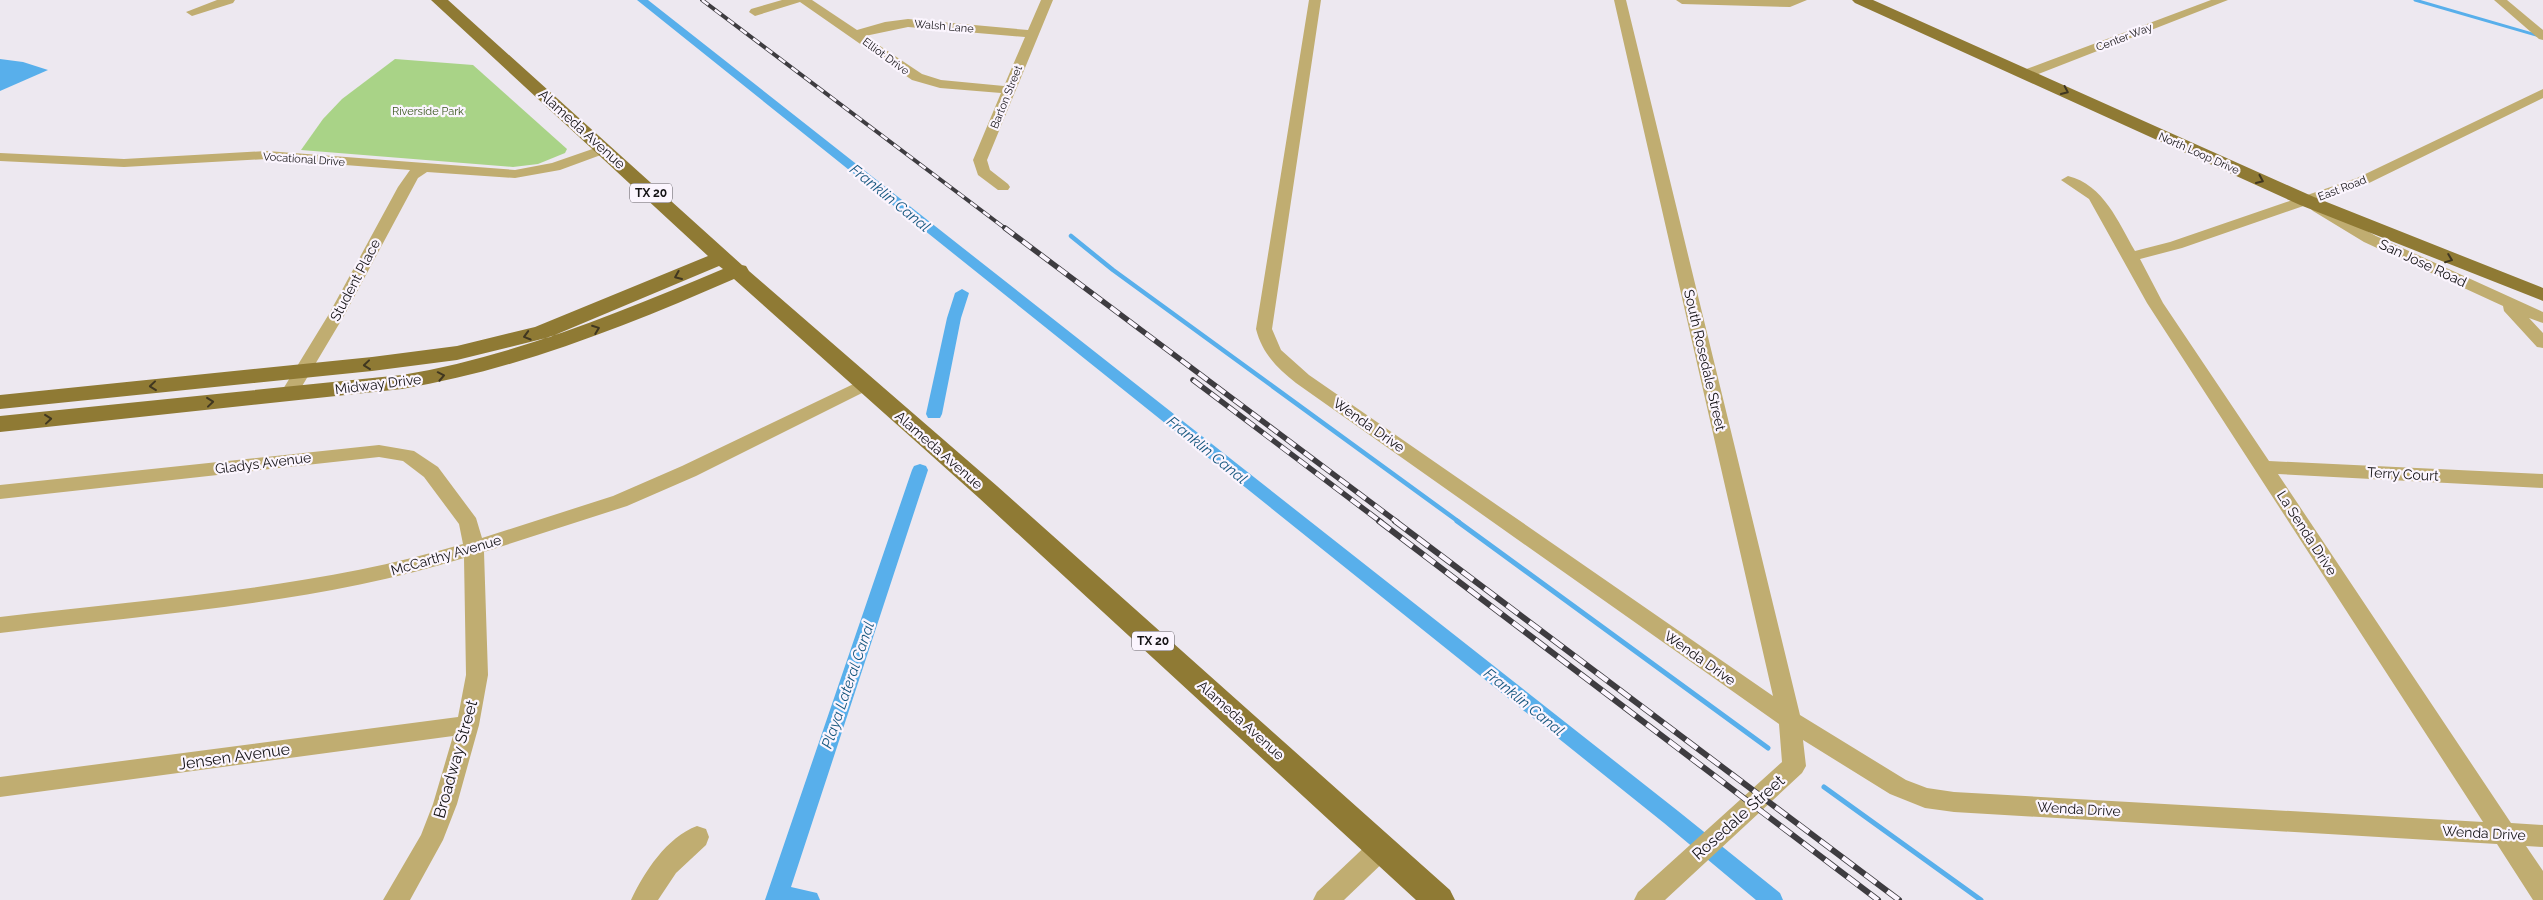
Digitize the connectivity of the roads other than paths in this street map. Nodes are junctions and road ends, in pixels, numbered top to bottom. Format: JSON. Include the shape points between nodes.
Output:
{"nodes":[{"id":1,"x":229,"y":0,"type":"edge"},
{"id":2,"x":439,"y":0,"type":"edge"},
{"id":3,"x":795,"y":0,"type":"edge"},
{"id":4,"x":804,"y":0,"type":"edge"},
{"id":5,"x":1047,"y":0,"type":"edge"},
{"id":6,"x":1315,"y":0,"type":"edge"},
{"id":7,"x":1620,"y":0,"type":"edge"},
{"id":8,"x":1682,"y":0,"type":"edge"},
{"id":9,"x":1714,"y":0,"type":"edge"},
{"id":10,"x":1801,"y":0,"type":"edge"},
{"id":11,"x":1860,"y":0,"type":"edge"},
{"id":12,"x":1889,"y":0,"type":"edge"},
{"id":13,"x":2222,"y":0,"type":"edge"},
{"id":14,"x":2500,"y":0,"type":"edge"},
{"id":15,"x":192,"y":12,"type":"dead end"},
{"id":16,"x":755,"y":12,"type":"dead end"},
{"id":17,"x":2515,"y":13,"type":"junction"},
{"id":18,"x":2543,"y":19,"type":"edge"},
{"id":19,"x":2538,"y":32,"type":"edge"},
{"id":20,"x":856,"y":34,"type":"junction"},
{"id":21,"x":1032,"y":34,"type":"junction"},
{"id":22,"x":2043,"y":68,"type":"junction"},
{"id":23,"x":2026,"y":74,"type":"junction"},
{"id":24,"x":1008,"y":90,"type":"junction"},
{"id":25,"x":2543,"y":93,"type":"edge"},
{"id":26,"x":604,"y":149,"type":"junction"},
{"id":27,"x":0,"y":158,"type":"edge"},
{"id":28,"x":422,"y":168,"type":"junction"},
{"id":29,"x":2068,"y":180,"type":"dead end"},
{"id":30,"x":1003,"y":187,"type":"dead end"},
{"id":31,"x":2330,"y":193,"type":"junction"},
{"id":32,"x":2306,"y":201,"type":"junction"},
{"id":33,"x":2131,"y":258,"type":"junction"},
{"id":34,"x":731,"y":264,"type":"junction"},
{"id":35,"x":2543,"y":279,"type":"edge"},
{"id":36,"x":2543,"y":295,"type":"edge"},
{"id":37,"x":2504,"y":300,"type":"junction"},
{"id":38,"x":2543,"y":318,"type":"edge"},
{"id":39,"x":2543,"y":343,"type":"edge"},
{"id":40,"x":302,"y":371,"type":"junction"},
{"id":41,"x":864,"y":385,"type":"junction"},
{"id":42,"x":289,"y":394,"type":"junction"},
{"id":43,"x":0,"y":402,"type":"edge"},
{"id":44,"x":0,"y":424,"type":"edge"},
{"id":45,"x":2263,"y":467,"type":"junction"},
{"id":46,"x":2543,"y":481,"type":"edge"},
{"id":47,"x":0,"y":492,"type":"edge"},
{"id":48,"x":474,"y":548,"type":"junction"},
{"id":49,"x":0,"y":625,"type":"edge"},
{"id":50,"x":1790,"y":720,"type":"junction"},
{"id":51,"x":468,"y":725,"type":"junction"},
{"id":52,"x":0,"y":787,"type":"edge"},
{"id":53,"x":2504,"y":834,"type":"junction"},
{"id":54,"x":1718,"y":836,"type":"joint"},
{"id":55,"x":2543,"y":836,"type":"edge"},
{"id":56,"x":697,"y":837,"type":"dead end"},
{"id":57,"x":1382,"y":847,"type":"junction"},
{"id":58,"x":2543,"y":893,"type":"edge"},
{"id":59,"x":396,"y":900,"type":"edge"},
{"id":60,"x":644,"y":900,"type":"edge"},
{"id":61,"x":1326,"y":900,"type":"edge"},
{"id":62,"x":1439,"y":900,"type":"edge"},
{"id":63,"x":1647,"y":900,"type":"edge"}],
"edges":[{"from":1,"to":15,"type":"street"},
{"from":2,"to":26,"type":"main road","name":"Alameda Avenue","number":"TX 20"},
{"from":3,"to":16,"type":"street"},
{"from":4,"to":20,"type":"street","name":"Elliot Drive"},
{"from":5,"to":21,"type":"street","name":"Barton Street"},
{"from":6,"to":50,"type":"street","name":"Wenda Drive","via":[[1264,329],[1269,347],[1286,366]]},
{"from":7,"to":50,"type":"street","name":"South Rosedale Street"},
{"from":8,"to":9,"type":"street"},
{"from":9,"to":10,"type":"street","via":[[1790,3]]},
{"from":11,"to":23,"type":"main road","name":"North Loop Drive"},
{"from":12,"to":22,"type":"main road","name":"North Loop Drive"},
{"from":13,"to":22,"type":"street","name":"Center Way"},
{"from":14,"to":17,"type":"street"},
{"from":17,"to":18,"type":"street"},
{"from":17,"to":19,"type":"street"},
{"from":20,"to":21,"type":"street","name":"Walsh Lane","via":[[908,23]]},
{"from":20,"to":24,"type":"street","name":"Elliot Drive","via":[[917,78],[940,84]]},
{"from":21,"to":24,"type":"street","name":"Barton Street"},
{"from":22,"to":23,"type":"street","name":"Center Way"},
{"from":22,"to":31,"type":"main road","name":"North Loop Drive"},
{"from":23,"to":32,"type":"main road","name":"North Loop Drive","one_way":true},
{"from":24,"to":30,"type":"street","name":"Barton Street","via":[[980,160],[983,172]]},
{"from":25,"to":31,"type":"street","name":"East Road","via":[[2362,182]]},
{"from":26,"to":28,"type":"street","name":"Vocational Drive","via":[[530,173]]},
{"from":26,"to":34,"type":"main road","name":"Alameda Avenue","number":"TX 20"},
{"from":27,"to":28,"type":"street","name":"Vocational Drive","via":[[124,163],[267,155]]},
{"from":28,"to":40,"type":"street","name":"Student Place","via":[[405,187],[340,309]]},
{"from":29,"to":33,"type":"street","name":"La Senda Drive","via":[[2093,194]]},
{"from":31,"to":32,"type":"street","name":"East Road"},
{"from":31,"to":35,"type":"main road","name":"North Loop Drive"},
{"from":32,"to":33,"type":"street","name":"East Road"},
{"from":32,"to":36,"type":"main road","name":"North Loop Drive","one_way":true},
{"from":32,"to":37,"type":"street","name":"San Jose Road","via":[[2370,239]]},
{"from":33,"to":45,"type":"street","name":"La Senda Drive","via":[[2142,282]]},
{"from":34,"to":40,"type":"main road","name":"Midway Drive","one_way":true,"via":[[516,339],[457,353]]},
{"from":34,"to":41,"type":"main road","name":"Alameda Avenue","number":"TX 20"},
{"from":42,"to":34,"type":"main road","name":"Midway Drive","one_way":true,"via":[[428,378],[510,360],[605,326]]},
{"from":37,"to":38,"type":"street","name":"San Jose Road"},
{"from":37,"to":39,"type":"street"},
{"from":40,"to":42,"type":"street","name":"Student Place"},
{"from":40,"to":43,"type":"main road","name":"Midway Drive","one_way":true},
{"from":41,"to":48,"type":"street","name":"McCarthy Avenue","via":[[689,471],[620,501]]},
{"from":41,"to":57,"type":"main road","name":"Alameda Avenue","number":"TX 20"},
{"from":44,"to":42,"type":"main road","name":"Midway Drive","one_way":true},
{"from":45,"to":46,"type":"street","name":"Terry Court"},
{"from":45,"to":53,"type":"street","name":"La Senda Drive"},
{"from":47,"to":48,"type":"street","name":"Gladys Avenue","via":[[325,456],[393,452],[417,460],[431,472],[469,523]]},
{"from":48,"to":49,"type":"street","name":"McCarthy Avenue","via":[[325,585]]},
{"from":48,"to":51,"type":"street","name":"Broadway Street","via":[[477,675]]},
{"from":50,"to":53,"type":"street","name":"Wenda Drive","via":[[1898,787],[1925,798]]},
{"from":50,"to":54,"type":"street","name":"Rosedale Street","via":[[1794,766]]},
{"from":51,"to":52,"type":"street","name":"Jensen Avenue"},
{"from":51,"to":59,"type":"street","name":"Broadway Street","via":[[431,840]]},
{"from":53,"to":55,"type":"street","name":"Wenda Drive"},
{"from":53,"to":58,"type":"street","name":"La Senda Drive"},
{"from":54,"to":63,"type":"street","name":"Rosedale Street"},
{"from":56,"to":60,"type":"street","via":[[672,857]]},
{"from":57,"to":61,"type":"street"},
{"from":57,"to":62,"type":"main road","name":"Alameda Avenue","number":"TX 20"}]}
